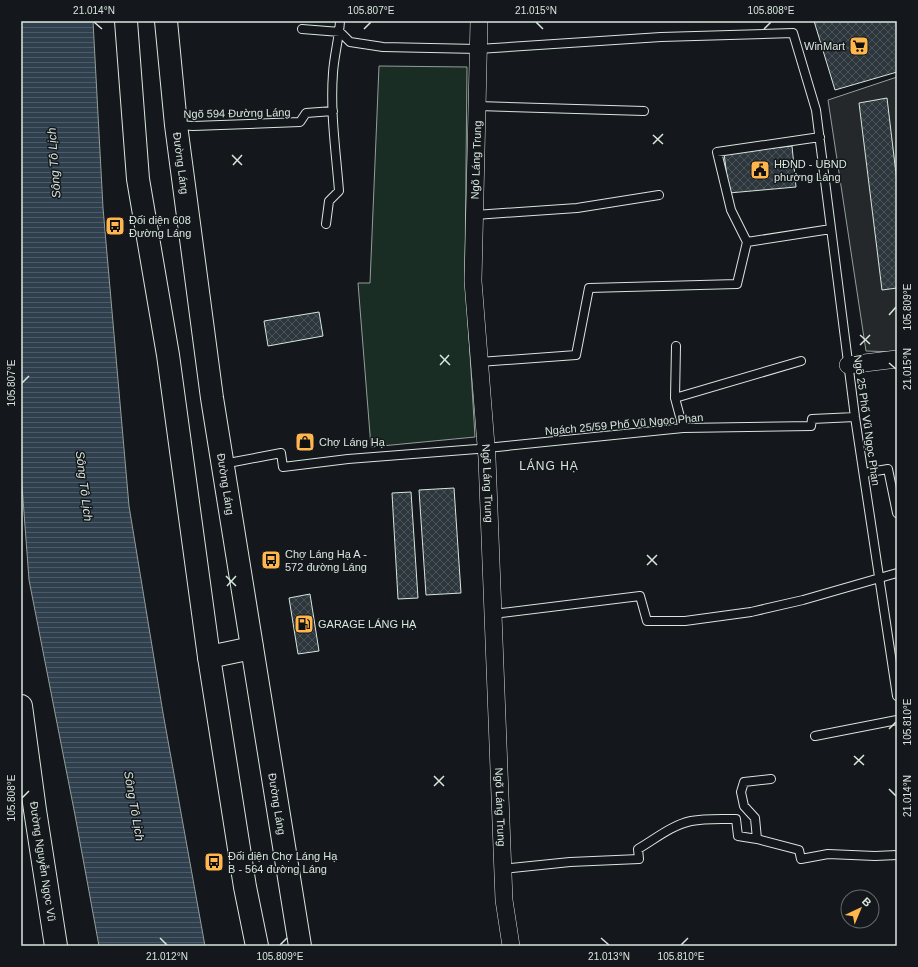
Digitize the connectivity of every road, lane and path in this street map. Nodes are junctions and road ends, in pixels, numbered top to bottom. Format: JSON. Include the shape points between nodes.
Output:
{"nodes":[{"id":1,"x":126,"y":21,"type":"edge"},
{"id":2,"x":166,"y":21,"type":"edge"},
{"id":3,"x":340,"y":21,"type":"edge"},
{"id":4,"x":479,"y":21,"type":"edge"},
{"id":5,"x":302,"y":29,"type":"dead end"},
{"id":6,"x":340,"y":32,"type":"junction"},
{"id":7,"x":478,"y":49,"type":"junction"},
{"id":8,"x":478,"y":106,"type":"junction"},
{"id":9,"x":333,"y":111,"type":"junction"},
{"id":10,"x":644,"y":112,"type":"dead end"},
{"id":11,"x":176,"y":124,"type":"junction"},
{"id":12,"x":820,"y":136,"type":"junction"},
{"id":13,"x":659,"y":195,"type":"dead end"},
{"id":14,"x":475,"y":216,"type":"junction"},
{"id":15,"x":326,"y":224,"type":"dead end"},
{"id":16,"x":831,"y":229,"type":"junction"},
{"id":17,"x":747,"y":242,"type":"junction"},
{"id":18,"x":676,"y":346,"type":"dead end"},
{"id":19,"x":897,"y":359,"type":"edge"},
{"id":20,"x":801,"y":361,"type":"dead end"},
{"id":21,"x":479,"y":362,"type":"junction"},
{"id":22,"x":848,"y":365,"type":"junction"},
{"id":23,"x":675,"y":398,"type":"junction"},
{"id":24,"x":855,"y":417,"type":"junction"},
{"id":25,"x":683,"y":428,"type":"junction"},
{"id":26,"x":486,"y":448,"type":"junction"},
{"id":27,"x":223,"y":464,"type":"junction"},
{"id":28,"x":897,"y":468,"type":"edge"},
{"id":29,"x":888,"y":469,"type":"junction"},
{"id":30,"x":864,"y":473,"type":"junction"},
{"id":31,"x":897,"y":513,"type":"edge"},
{"id":32,"x":897,"y":573,"type":"edge"},
{"id":33,"x":880,"y":578,"type":"junction"},
{"id":34,"x":493,"y":614,"type":"junction"},
{"id":35,"x":252,"y":648,"type":"junction"},
{"id":36,"x":209,"y":657,"type":"junction"},
{"id":37,"x":897,"y":696,"type":"edge"},
{"id":38,"x":21,"y":706,"type":"edge"},
{"id":39,"x":897,"y":720,"type":"edge"},
{"id":40,"x":815,"y":736,"type":"dead end"},
{"id":41,"x":772,"y":779,"type":"dead end"},
{"id":42,"x":757,"y":839,"type":"junction"},
{"id":43,"x":897,"y":855,"type":"edge"},
{"id":44,"x":502,"y":869,"type":"junction"},
{"id":45,"x":56,"y":946,"type":"edge"},
{"id":46,"x":257,"y":946,"type":"edge"},
{"id":47,"x":300,"y":946,"type":"edge"},
{"id":48,"x":511,"y":946,"type":"edge"}],
"edges":[{"from":1,"to":36,"type":"main road","via":[[138,179],[168,355]]},
{"from":2,"to":11,"type":"main road","name":"Đường Láng"},
{"from":3,"to":6,"type":"lane"},
{"from":4,"to":7,"type":"street","name":"Ngõ Láng Trung"},
{"from":5,"to":6,"type":"lane"},
{"from":6,"to":7,"type":"lane","via":[[350,42],[383,47]]},
{"from":6,"to":9,"type":"lane","via":[[333,73]]},
{"from":7,"to":8,"type":"street","name":"Ngõ Láng Trung"},
{"from":7,"to":12,"type":"lane","name":"Ngõ 25 Phố Vũ Ngọc Phan","via":[[661,37],[793,33],[816,110]]},
{"from":8,"to":10,"type":"lane"},
{"from":8,"to":14,"type":"street","name":"Ngõ Láng Trung"},
{"from":9,"to":11,"type":"lane","name":"Ngõ 594 Đường Láng","via":[[306,113],[300,122],[193,126]]},
{"from":9,"to":15,"type":"lane","via":[[339,190],[329,201]]},
{"from":11,"to":27,"type":"main road","name":"Đường Láng"},
{"from":12,"to":16,"type":"lane","name":"Ngõ 25 Phố Vũ Ngọc Phan"},
{"from":12,"to":17,"type":"lane","via":[[717,152],[731,210]]},
{"from":13,"to":14,"type":"lane","via":[[577,208]]},
{"from":14,"to":21,"type":"street","name":"Ngõ Láng Trung","via":[[473,281]]},
{"from":16,"to":17,"type":"lane"},
{"from":16,"to":22,"type":"lane","name":"Ngõ 25 Phố Vũ Ngọc Phan"},
{"from":17,"to":21,"type":"lane","via":[[737,284],[589,288],[576,355]]},
{"from":18,"to":23,"type":"lane"},
{"from":19,"to":22,"type":"street"},
{"from":20,"to":23,"type":"lane"},
{"from":21,"to":26,"type":"street","name":"Ngõ Láng Trung"},
{"from":22,"to":24,"type":"lane","name":"Ngõ 25 Phố Vũ Ngọc Phan"},
{"from":23,"to":25,"type":"lane"},
{"from":24,"to":25,"type":"lane","name":"Ngách 25/59 Phố Vũ Ngọc Phan","via":[[812,419],[811,426]]},
{"from":24,"to":30,"type":"lane","name":"Ngõ 25 Phố Vũ Ngọc Phan"},
{"from":25,"to":26,"type":"lane","name":"Ngách 25/59 Phố Vũ Ngọc Phan"},
{"from":26,"to":27,"type":"lane","name":"Ngách 25/59 Phố Vũ Ngọc Phan","via":[[283,467],[281,453]]},
{"from":26,"to":34,"type":"street","name":"Ngõ Láng Trung"},
{"from":27,"to":35,"type":"main road","name":"Đường Láng"},
{"from":28,"to":29,"type":"lane"},
{"from":29,"to":30,"type":"lane"},
{"from":29,"to":31,"type":"lane"},
{"from":30,"to":33,"type":"lane","name":"Ngõ 25 Phố Vũ Ngọc Phan"},
{"from":32,"to":33,"type":"lane"},
{"from":33,"to":34,"type":"lane","via":[[751,612],[685,621],[647,621],[640,596]]},
{"from":33,"to":37,"type":"lane","name":"Ngõ 25 Phố Vũ Ngọc Phan"},
{"from":34,"to":44,"type":"street","name":"Ngõ Láng Trung"},
{"from":35,"to":36,"type":"main road"},
{"from":35,"to":47,"type":"main road","name":"Đường Láng"},
{"from":36,"to":46,"type":"main road","via":[[245,887]]},
{"from":38,"to":45,"type":"main road","name":"Đường Nguyễn Ngọc Vũ","via":[[31,811]]},
{"from":39,"to":40,"type":"lane"},
{"from":41,"to":42,"type":"lane","via":[[744,782],[741,792],[744,806],[755,818]]},
{"from":42,"to":43,"type":"lane","via":[[799,850],[801,859],[828,854]]},
{"from":42,"to":44,"type":"lane","via":[[738,836],[736,819],[691,821],[675,827],[638,849],[639,859],[570,862]]},
{"from":44,"to":48,"type":"street","name":"Ngõ Láng Trung"}]}
